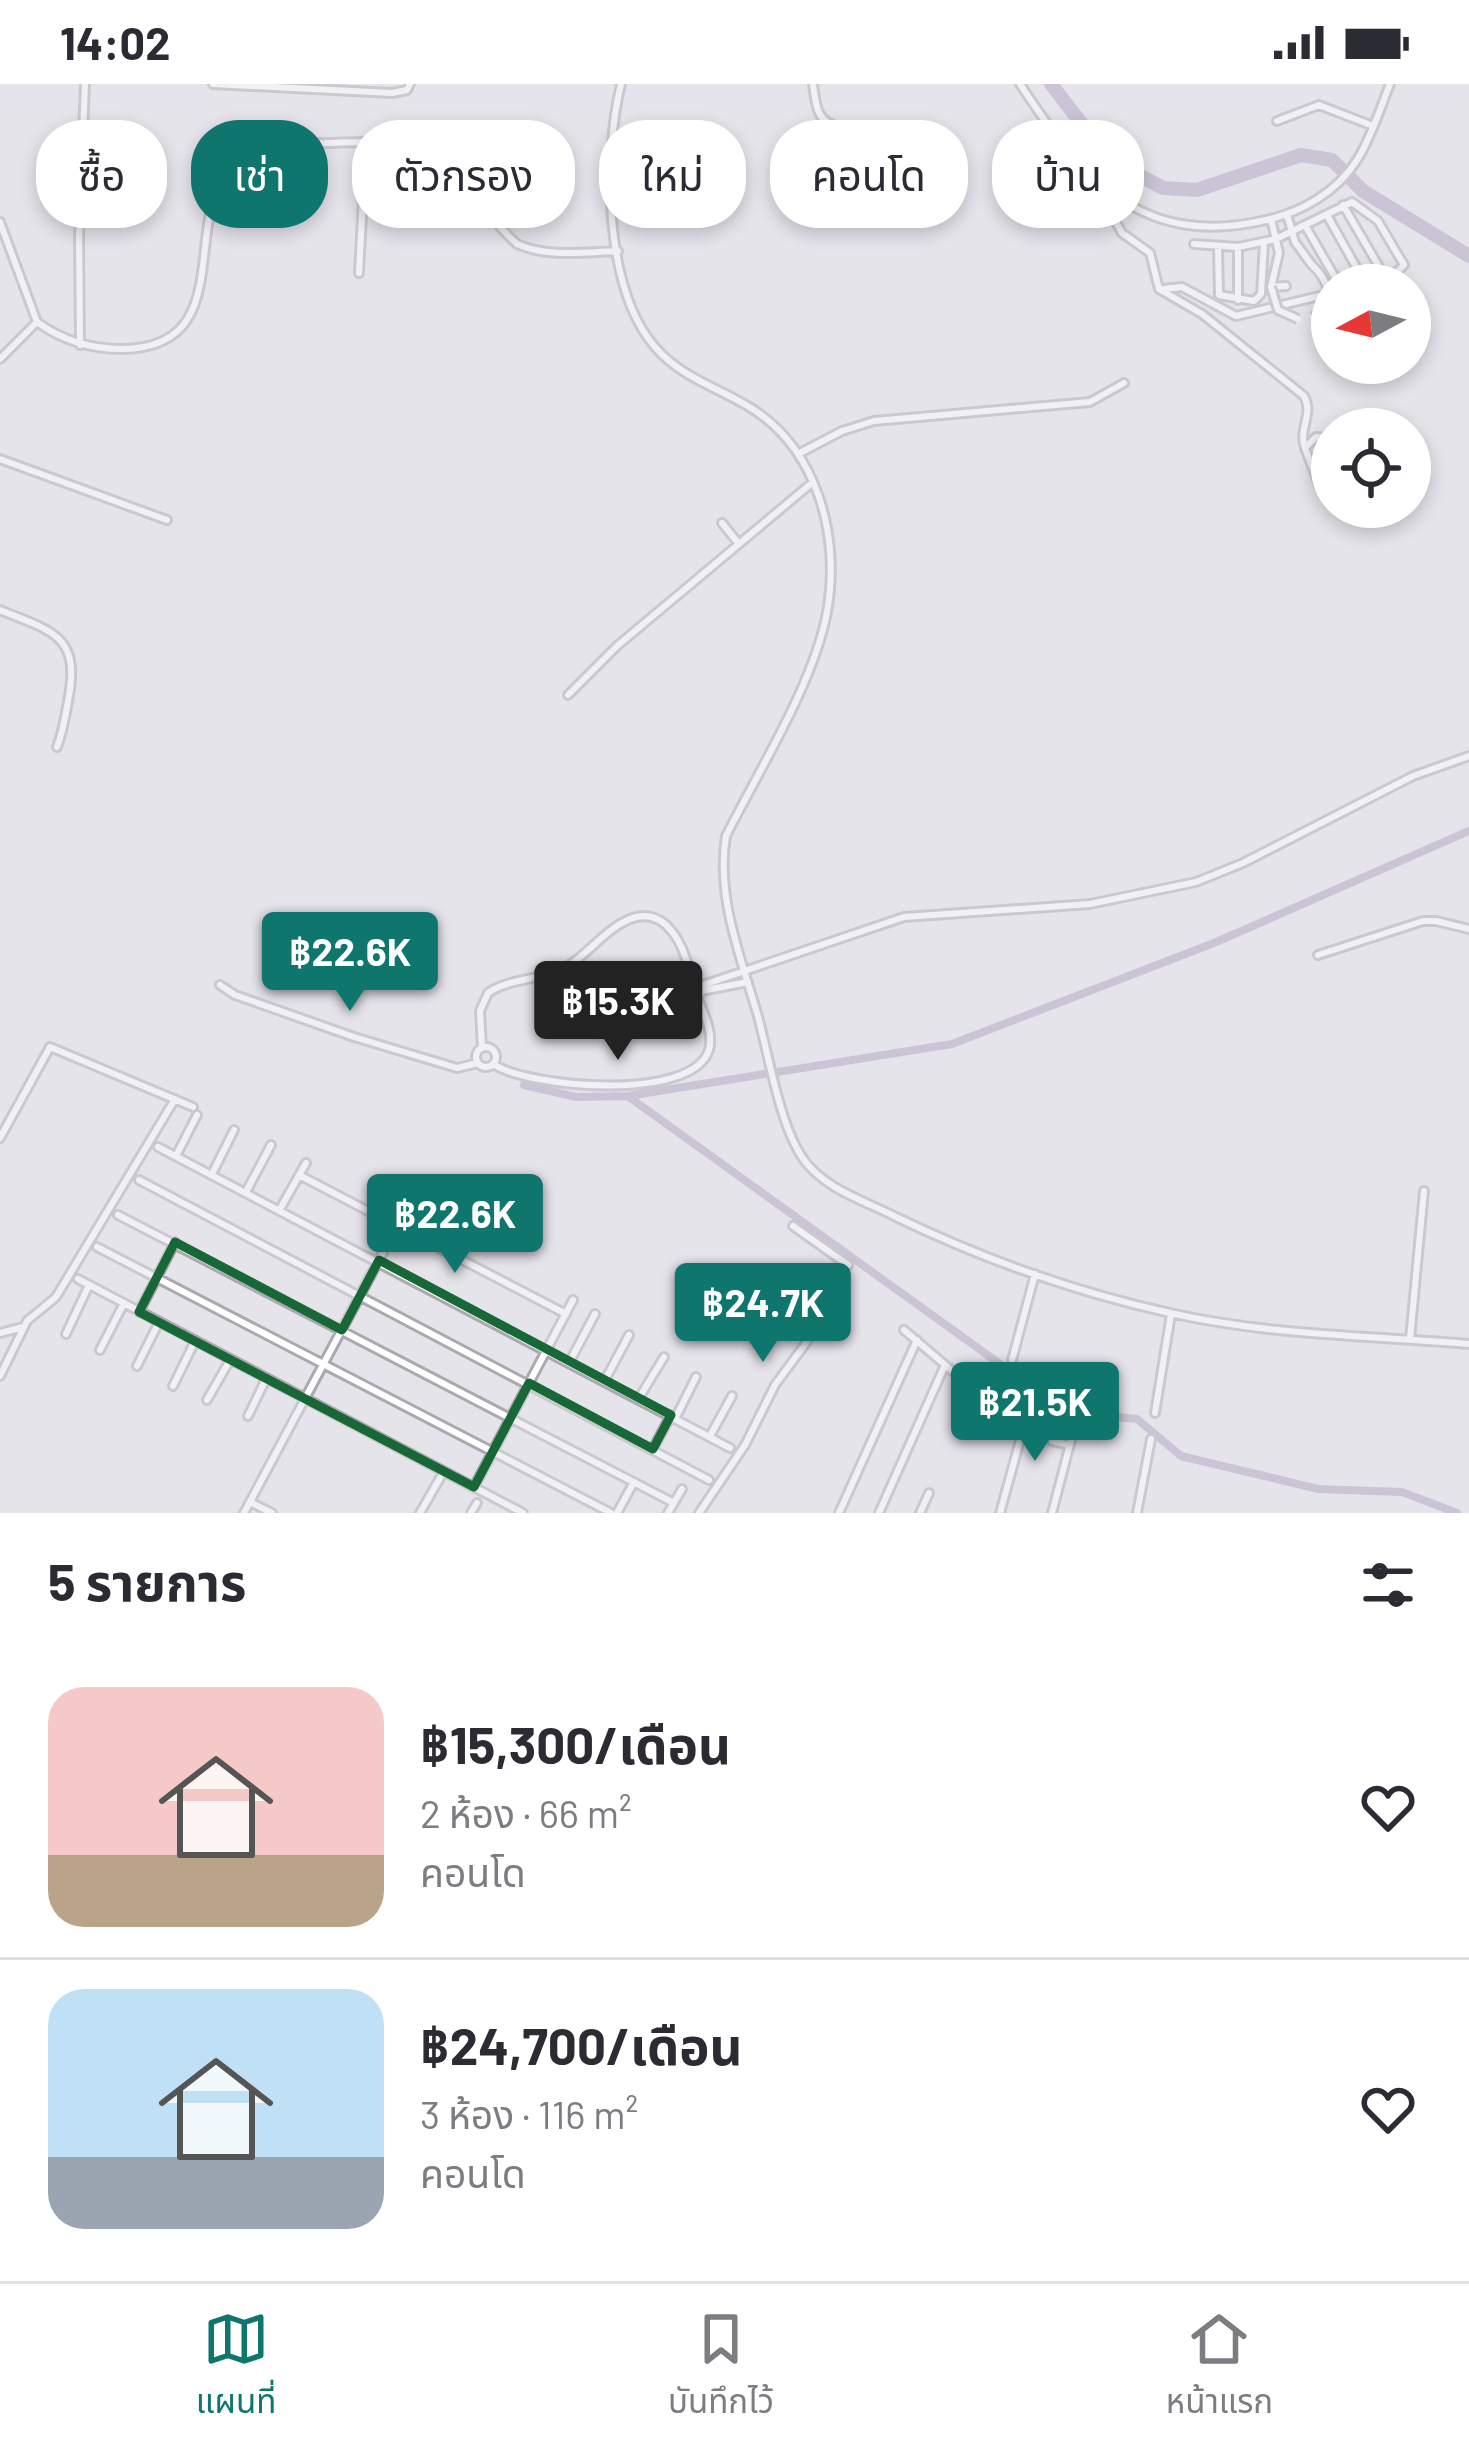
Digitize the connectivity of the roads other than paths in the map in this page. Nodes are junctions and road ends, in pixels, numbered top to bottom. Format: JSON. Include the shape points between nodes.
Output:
{"nodes":[{"id":1,"x":85,"y":84,"type":"edge"},
{"id":2,"x":213,"y":84,"type":"edge"},
{"id":3,"x":410,"y":84,"type":"edge"},
{"id":4,"x":621,"y":84,"type":"edge"},
{"id":5,"x":813,"y":84,"type":"edge"},
{"id":6,"x":1021,"y":84,"type":"edge"},
{"id":7,"x":1390,"y":84,"type":"edge"},
{"id":8,"x":825,"y":120,"type":"edge"},
{"id":9,"x":1046,"y":120,"type":"edge"},
{"id":10,"x":1277,"y":122,"type":"dead end"},
{"id":11,"x":1373,"y":126,"type":"junction"},
{"id":12,"x":352,"y":143,"type":"edge"},
{"id":13,"x":1343,"y":205,"type":"junction"},
{"id":14,"x":1144,"y":212,"type":"edge"},
{"id":15,"x":1287,"y":215,"type":"junction"},
{"id":16,"x":1328,"y":217,"type":"junction"},
{"id":17,"x":1271,"y":219,"type":"junction"},
{"id":18,"x":0,"y":222,"type":"edge"},
{"id":19,"x":1306,"y":227,"type":"junction"},
{"id":20,"x":361,"y":228,"type":"edge"},
{"id":21,"x":502,"y":228,"type":"edge"},
{"id":22,"x":1119,"y":228,"type":"edge"},
{"id":23,"x":1292,"y":234,"type":"junction"},
{"id":24,"x":1276,"y":238,"type":"junction"},
{"id":25,"x":1264,"y":241,"type":"junction"},
{"id":26,"x":1194,"y":244,"type":"dead end"},
{"id":27,"x":1218,"y":247,"type":"junction"},
{"id":28,"x":1238,"y":247,"type":"junction"},
{"id":29,"x":618,"y":251,"type":"junction"},
{"id":30,"x":1311,"y":264,"type":"edge"},
{"id":31,"x":1327,"y":264,"type":"edge"},
{"id":32,"x":1354,"y":264,"type":"edge"},
{"id":33,"x":1377,"y":264,"type":"edge"},
{"id":34,"x":1403,"y":264,"type":"edge"},
{"id":35,"x":359,"y":273,"type":"dead end"},
{"id":36,"x":1286,"y":286,"type":"dead end"},
{"id":37,"x":1270,"y":287,"type":"junction"},
{"id":38,"x":1160,"y":290,"type":"junction"},
{"id":39,"x":1311,"y":297,"type":"edge"},
{"id":40,"x":1238,"y":300,"type":"junction"},
{"id":41,"x":1298,"y":320,"type":"dead end"},
{"id":42,"x":37,"y":322,"type":"junction"},
{"id":43,"x":80,"y":345,"type":"junction"},
{"id":44,"x":0,"y":359,"type":"edge"},
{"id":45,"x":1124,"y":383,"type":"dead end"},
{"id":46,"x":1311,"y":442,"type":"edge"},
{"id":47,"x":1304,"y":448,"type":"junction"},
{"id":48,"x":798,"y":454,"type":"junction"},
{"id":49,"x":0,"y":459,"type":"edge"},
{"id":50,"x":1311,"y":465,"type":"edge"},
{"id":51,"x":813,"y":482,"type":"junction"},
{"id":52,"x":167,"y":520,"type":"dead end"},
{"id":53,"x":722,"y":524,"type":"dead end"},
{"id":54,"x":739,"y":544,"type":"junction"},
{"id":55,"x":0,"y":610,"type":"edge"},
{"id":56,"x":568,"y":695,"type":"dead end"},
{"id":57,"x":57,"y":747,"type":"dead end"},
{"id":58,"x":1469,"y":756,"type":"edge"},
{"id":59,"x":1469,"y":929,"type":"edge"},
{"id":60,"x":1318,"y":955,"type":"dead end"},
{"id":61,"x":745,"y":970,"type":"junction"},
{"id":62,"x":748,"y":982,"type":"junction"},
{"id":63,"x":721,"y":983,"type":"junction"},
{"id":64,"x":220,"y":985,"type":"dead end"},
{"id":65,"x":697,"y":989,"type":"junction"},
{"id":66,"x":482,"y":1048,"type":"junction"},
{"id":67,"x":478,"y":1063,"type":"junction"},
{"id":68,"x":493,"y":1064,"type":"junction"},
{"id":69,"x":175,"y":1099,"type":"junction"},
{"id":70,"x":234,"y":1130,"type":"dead end"},
{"id":71,"x":0,"y":1138,"type":"edge"},
{"id":72,"x":271,"y":1145,"type":"dead end"},
{"id":73,"x":158,"y":1147,"type":"dead end"},
{"id":74,"x":176,"y":1156,"type":"junction"},
{"id":75,"x":306,"y":1162,"type":"dead end"},
{"id":76,"x":212,"y":1174,"type":"junction"},
{"id":77,"x":299,"y":1175,"type":"junction"},
{"id":78,"x":139,"y":1180,"type":"dead end"},
{"id":79,"x":1424,"y":1191,"type":"dead end"},
{"id":80,"x":246,"y":1192,"type":"junction"},
{"id":81,"x":280,"y":1209,"type":"junction"},
{"id":82,"x":118,"y":1214,"type":"dead end"},
{"id":83,"x":397,"y":1226,"type":"junction"},
{"id":84,"x":793,"y":1226,"type":"dead end"},
{"id":85,"x":175,"y":1243,"type":"junction"},
{"id":86,"x":97,"y":1247,"type":"dead end"},
{"id":87,"x":379,"y":1260,"type":"junction"},
{"id":88,"x":1036,"y":1274,"type":"junction"},
{"id":89,"x":156,"y":1278,"type":"junction"},
{"id":90,"x":78,"y":1279,"type":"dead end"},
{"id":91,"x":89,"y":1285,"type":"junction"},
{"id":92,"x":360,"y":1294,"type":"junction"},
{"id":93,"x":573,"y":1300,"type":"dead end"},
{"id":94,"x":124,"y":1304,"type":"junction"},
{"id":95,"x":139,"y":1312,"type":"junction"},
{"id":96,"x":566,"y":1314,"type":"junction"},
{"id":97,"x":596,"y":1314,"type":"dead end"},
{"id":98,"x":1172,"y":1314,"type":"junction"},
{"id":99,"x":159,"y":1322,"type":"junction"},
{"id":100,"x":23,"y":1327,"type":"junction"},
{"id":101,"x":342,"y":1330,"type":"junction"},
{"id":102,"x":904,"y":1330,"type":"dead end"},
{"id":103,"x":0,"y":1334,"type":"edge"},
{"id":104,"x":66,"y":1334,"type":"dead end"},
{"id":105,"x":629,"y":1335,"type":"dead end"},
{"id":106,"x":1410,"y":1339,"type":"junction"},
{"id":107,"x":917,"y":1340,"type":"junction"},
{"id":108,"x":195,"y":1341,"type":"junction"},
{"id":109,"x":1469,"y":1344,"type":"edge"},
{"id":110,"x":547,"y":1349,"type":"junction"},
{"id":111,"x":100,"y":1350,"type":"dead end"},
{"id":112,"x":664,"y":1357,"type":"dead end"},
{"id":113,"x":230,"y":1360,"type":"junction"},
{"id":114,"x":1012,"y":1360,"type":"dead end"},
{"id":115,"x":570,"y":1361,"type":"junction"},
{"id":116,"x":945,"y":1365,"type":"junction"},
{"id":117,"x":136,"y":1366,"type":"dead end"},
{"id":118,"x":324,"y":1366,"type":"junction"},
{"id":119,"x":957,"y":1375,"type":"dead end"},
{"id":120,"x":0,"y":1376,"type":"edge"},
{"id":121,"x":696,"y":1377,"type":"dead end"},
{"id":122,"x":266,"y":1379,"type":"junction"},
{"id":123,"x":605,"y":1380,"type":"junction"},
{"id":124,"x":529,"y":1383,"type":"junction"},
{"id":125,"x":173,"y":1385,"type":"dead end"},
{"id":126,"x":732,"y":1396,"type":"dead end"},
{"id":127,"x":639,"y":1398,"type":"junction"},
{"id":128,"x":207,"y":1400,"type":"dead end"},
{"id":129,"x":307,"y":1400,"type":"junction"},
{"id":130,"x":1030,"y":1404,"type":"dead end"},
{"id":131,"x":1155,"y":1413,"type":"dead end"},
{"id":132,"x":248,"y":1416,"type":"dead end"},
{"id":133,"x":673,"y":1416,"type":"junction"},
{"id":134,"x":510,"y":1419,"type":"junction"},
{"id":135,"x":1076,"y":1421,"type":"dead end"},
{"id":136,"x":710,"y":1436,"type":"junction"},
{"id":137,"x":1151,"y":1438,"type":"dead end"},
{"id":138,"x":1052,"y":1441,"type":"dead end"},
{"id":139,"x":1070,"y":1444,"type":"junction"},
{"id":140,"x":730,"y":1448,"type":"dead end"},
{"id":141,"x":653,"y":1449,"type":"junction"},
{"id":142,"x":492,"y":1454,"type":"junction"},
{"id":143,"x":440,"y":1478,"type":"dead end"},
{"id":144,"x":709,"y":1480,"type":"dead end"},
{"id":145,"x":634,"y":1482,"type":"junction"},
{"id":146,"x":474,"y":1487,"type":"junction"},
{"id":147,"x":682,"y":1489,"type":"dead end"},
{"id":148,"x":928,"y":1493,"type":"dead end"},
{"id":149,"x":250,"y":1502,"type":"junction"},
{"id":150,"x":477,"y":1503,"type":"dead end"},
{"id":151,"x":674,"y":1503,"type":"junction"},
{"id":152,"x":244,"y":1513,"type":"edge"},
{"id":153,"x":272,"y":1513,"type":"edge"},
{"id":154,"x":420,"y":1513,"type":"edge"},
{"id":155,"x":472,"y":1513,"type":"edge"},
{"id":156,"x":523,"y":1513,"type":"edge"},
{"id":157,"x":614,"y":1513,"type":"edge"},
{"id":158,"x":668,"y":1513,"type":"edge"},
{"id":159,"x":699,"y":1513,"type":"edge"},
{"id":160,"x":839,"y":1513,"type":"edge"},
{"id":161,"x":879,"y":1513,"type":"edge"},
{"id":162,"x":920,"y":1513,"type":"edge"},
{"id":163,"x":1000,"y":1513,"type":"edge"},
{"id":164,"x":1052,"y":1513,"type":"edge"},
{"id":165,"x":1137,"y":1513,"type":"edge"}],
"edges":[{"from":1,"to":43,"type":"street"},
{"from":2,"to":3,"type":"street","via":[[392,93]]},
{"from":4,"to":29,"type":"street","via":[[610,158]]},
{"from":5,"to":8,"type":"street"},
{"from":6,"to":9,"type":"street"},
{"from":7,"to":11,"type":"street"},
{"from":10,"to":11,"type":"street","via":[[1318,105]]},
{"from":11,"to":15,"type":"street","via":[[1343,178]]},
{"from":12,"to":43,"type":"street","via":[[273,146],[240,159],[216,191],[198,298],[184,323],[136,349]]},
{"from":13,"to":16,"type":"street"},
{"from":13,"to":33,"type":"street"},
{"from":13,"to":34,"type":"street","via":[[1352,202],[1378,221]]},
{"from":14,"to":17,"type":"street","via":[[1208,226]]},
{"from":15,"to":17,"type":"street"},
{"from":15,"to":23,"type":"street"},
{"from":16,"to":19,"type":"street"},
{"from":16,"to":32,"type":"street"},
{"from":17,"to":24,"type":"street"},
{"from":18,"to":42,"type":"street"},
{"from":19,"to":23,"type":"street"},
{"from":19,"to":31,"type":"street"},
{"from":20,"to":35,"type":"street"},
{"from":21,"to":29,"type":"street","via":[[531,250]]},
{"from":22,"to":38,"type":"street","via":[[1150,254]]},
{"from":23,"to":24,"type":"street"},
{"from":23,"to":30,"type":"street","bridge":true},
{"from":24,"to":25,"type":"street"},
{"from":24,"to":37,"type":"street"},
{"from":25,"to":28,"type":"street"},
{"from":25,"to":40,"type":"street","via":[[1259,298]]},
{"from":26,"to":27,"type":"street"},
{"from":27,"to":28,"type":"street"},
{"from":27,"to":40,"type":"street","via":[[1219,295]]},
{"from":28,"to":40,"type":"street"},
{"from":29,"to":48,"type":"street","via":[[629,303],[655,346],[698,383],[763,416]]},
{"from":36,"to":37,"type":"street"},
{"from":37,"to":41,"type":"street","bridge":true,"via":[[1278,310]]},
{"from":38,"to":39,"type":"street","via":[[1182,287],[1236,316]]},
{"from":38,"to":47,"type":"street","via":[[1304,396]]},
{"from":42,"to":43,"type":"street"},
{"from":42,"to":44,"type":"street"},
{"from":45,"to":48,"type":"street","via":[[1090,402],[874,421]]},
{"from":46,"to":47,"type":"street"},
{"from":47,"to":50,"type":"street"},
{"from":48,"to":51,"type":"street"},
{"from":49,"to":52,"type":"street"},
{"from":51,"to":54,"type":"street"},
{"from":51,"to":61,"type":"street","via":[[830,543],[827,611],[818,648],[722,859]]},
{"from":53,"to":54,"type":"street"},
{"from":54,"to":56,"type":"street"},
{"from":55,"to":57,"type":"street","via":[[55,635],[69,653],[74,674]]},
{"from":58,"to":61,"type":"street","via":[[1196,882],[1090,904],[904,917]]},
{"from":59,"to":60,"type":"street","via":[[1423,921]]},
{"from":61,"to":62,"type":"street"},
{"from":61,"to":63,"type":"street"},
{"from":62,"to":63,"type":"street"},
{"from":62,"to":88,"type":"street","via":[[799,1152],[820,1178],[948,1242]]},
{"from":63,"to":65,"type":"street"},
{"from":64,"to":67,"type":"street","via":[[354,1037],[457,1068]]},
{"from":65,"to":66,"type":"street","via":[[670,927],[626,921],[561,970],[488,993],[480,1011]]},
{"from":65,"to":68,"type":"street","via":[[710,1048],[681,1076],[592,1087],[518,1077]]},
{"from":66,"to":67,"type":"street"},
{"from":66,"to":68,"type":"street","via":[[494,1052]]},
{"from":67,"to":68,"type":"street"},
{"from":69,"to":71,"type":"street","via":[[50,1047]]},
{"from":69,"to":74,"type":"street","via":[[195,1111]]},
{"from":69,"to":100,"type":"street","via":[[56,1297]]},
{"from":70,"to":76,"type":"street"},
{"from":72,"to":80,"type":"street"},
{"from":73,"to":74,"type":"street"},
{"from":74,"to":76,"type":"street"},
{"from":75,"to":77,"type":"street"},
{"from":76,"to":80,"type":"street"},
{"from":77,"to":81,"type":"street"},
{"from":77,"to":83,"type":"street"},
{"from":78,"to":92,"type":"street"},
{"from":79,"to":106,"type":"street"},
{"from":80,"to":81,"type":"street"},
{"from":81,"to":87,"type":"street"},
{"from":82,"to":85,"type":"street"},
{"from":83,"to":87,"type":"street"},
{"from":83,"to":96,"type":"street"},
{"from":84,"to":159,"type":"street","via":[[848,1265]]},
{"from":85,"to":89,"type":"street"},
{"from":85,"to":101,"type":"street"},
{"from":86,"to":89,"type":"street"},
{"from":87,"to":92,"type":"street"},
{"from":87,"to":110,"type":"street"},
{"from":88,"to":98,"type":"street"},
{"from":88,"to":114,"type":"street"},
{"from":89,"to":95,"type":"street"},
{"from":89,"to":118,"type":"street"},
{"from":90,"to":91,"type":"street"},
{"from":91,"to":94,"type":"street"},
{"from":91,"to":104,"type":"street"},
{"from":92,"to":101,"type":"street"},
{"from":92,"to":124,"type":"street"},
{"from":93,"to":96,"type":"street"},
{"from":94,"to":95,"type":"street"},
{"from":94,"to":111,"type":"street"},
{"from":95,"to":99,"type":"street"},
{"from":96,"to":110,"type":"street"},
{"from":97,"to":115,"type":"street"},
{"from":98,"to":106,"type":"street"},
{"from":98,"to":131,"type":"street"},
{"from":99,"to":108,"type":"street"},
{"from":99,"to":117,"type":"street"},
{"from":100,"to":103,"type":"street"},
{"from":100,"to":120,"type":"street"},
{"from":101,"to":118,"type":"street"},
{"from":101,"to":134,"type":"street"},
{"from":102,"to":107,"type":"street"},
{"from":105,"to":123,"type":"street"},
{"from":106,"to":109,"type":"street"},
{"from":107,"to":116,"type":"street"},
{"from":107,"to":160,"type":"street"},
{"from":108,"to":113,"type":"street"},
{"from":108,"to":125,"type":"street"},
{"from":110,"to":115,"type":"street"},
{"from":110,"to":124,"type":"street"},
{"from":112,"to":127,"type":"street"},
{"from":113,"to":122,"type":"street"},
{"from":113,"to":128,"type":"street"},
{"from":115,"to":123,"type":"street"},
{"from":116,"to":119,"type":"street"},
{"from":116,"to":161,"type":"street"},
{"from":118,"to":129,"type":"street"},
{"from":118,"to":142,"type":"street"},
{"from":121,"to":133,"type":"street"},
{"from":122,"to":129,"type":"street"},
{"from":122,"to":132,"type":"street"},
{"from":123,"to":127,"type":"street"},
{"from":124,"to":134,"type":"street"},
{"from":124,"to":141,"type":"street"},
{"from":126,"to":136,"type":"street"},
{"from":127,"to":133,"type":"street"},
{"from":129,"to":146,"type":"street"},
{"from":129,"to":149,"type":"street"},
{"from":130,"to":163,"type":"street"},
{"from":133,"to":136,"type":"street"},
{"from":133,"to":141,"type":"street"},
{"from":134,"to":142,"type":"street"},
{"from":134,"to":145,"type":"street"},
{"from":135,"to":139,"type":"street"},
{"from":136,"to":140,"type":"street"},
{"from":137,"to":165,"type":"street"},
{"from":138,"to":139,"type":"street"},
{"from":139,"to":164,"type":"street"},
{"from":141,"to":144,"type":"street"},
{"from":142,"to":146,"type":"street"},
{"from":142,"to":157,"type":"street"},
{"from":143,"to":154,"type":"street"},
{"from":145,"to":151,"type":"street"},
{"from":145,"to":157,"type":"street"},
{"from":146,"to":156,"type":"street"},
{"from":147,"to":151,"type":"street"},
{"from":148,"to":162,"type":"street"},
{"from":149,"to":152,"type":"street"},
{"from":149,"to":153,"type":"street"},
{"from":150,"to":155,"type":"street"},
{"from":151,"to":158,"type":"street"}]}
